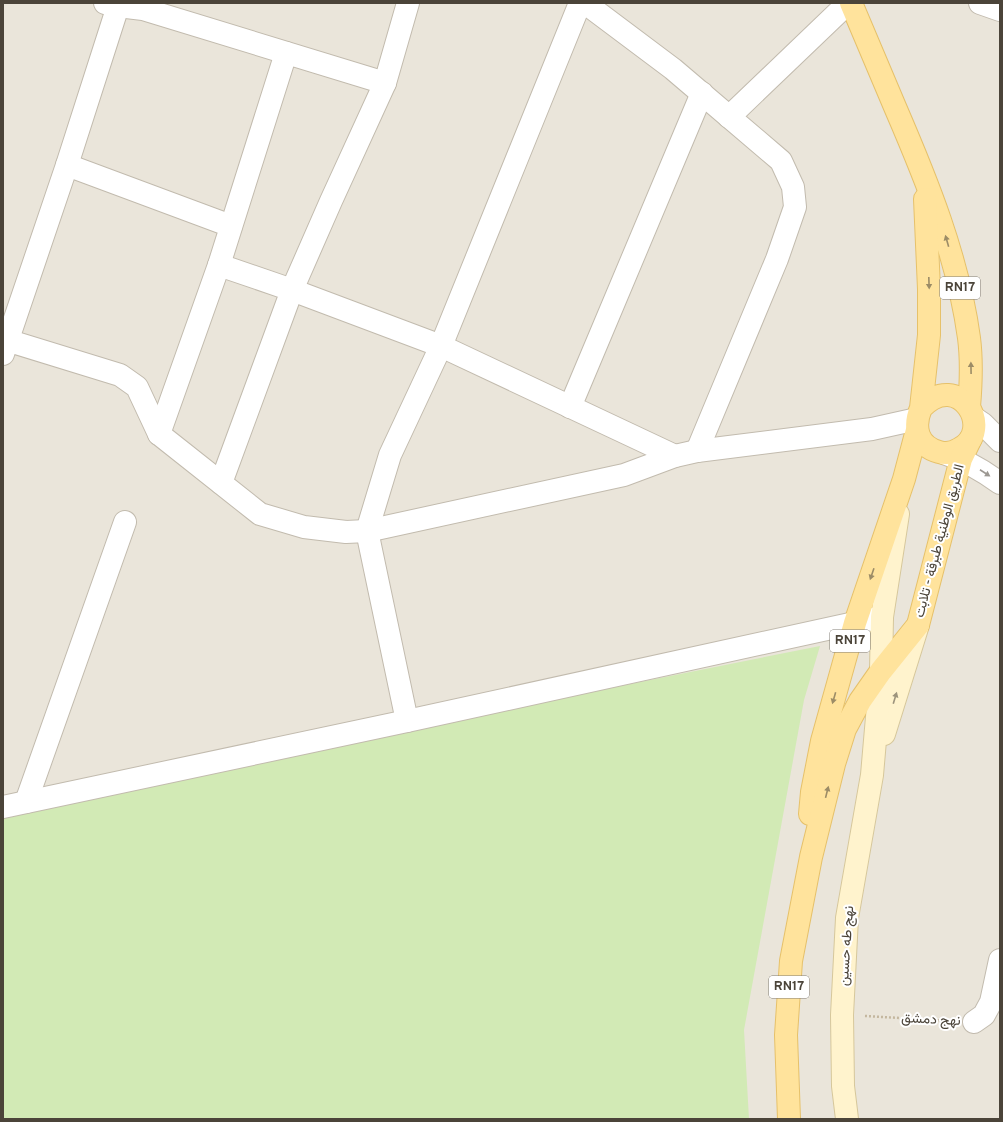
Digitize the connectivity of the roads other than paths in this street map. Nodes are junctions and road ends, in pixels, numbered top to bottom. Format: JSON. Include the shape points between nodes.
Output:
{"nodes":[{"id":1,"x":408,"y":3,"type":"edge"},
{"id":2,"x":580,"y":3,"type":"edge"},
{"id":3,"x":586,"y":3,"type":"edge"},
{"id":4,"x":850,"y":3,"type":"edge"},
{"id":5,"x":980,"y":3,"type":"edge"},
{"id":6,"x":112,"y":5,"type":"edge"},
{"id":7,"x":144,"y":6,"type":"edge"},
{"id":8,"x":1000,"y":10,"type":"edge"},
{"id":9,"x":286,"y":52,"type":"junction"},
{"id":10,"x":385,"y":83,"type":"junction"},
{"id":11,"x":702,"y":93,"type":"junction"},
{"id":12,"x":729,"y":117,"type":"junction"},
{"id":13,"x":68,"y":166,"type":"junction"},
{"id":14,"x":924,"y":174,"type":"junction"},
{"id":15,"x":231,"y":226,"type":"junction"},
{"id":16,"x":220,"y":265,"type":"junction"},
{"id":17,"x":292,"y":290,"type":"junction"},
{"id":18,"x":5,"y":344,"type":"edge"},
{"id":19,"x":441,"y":346,"type":"junction"},
{"id":20,"x":570,"y":406,"type":"junction"},
{"id":21,"x":972,"y":413,"type":"junction"},
{"id":22,"x":918,"y":419,"type":"junction"},
{"id":23,"x":159,"y":434,"type":"junction"},
{"id":24,"x":1000,"y":441,"type":"edge"},
{"id":25,"x":697,"y":451,"type":"junction"},
{"id":26,"x":958,"y":451,"type":"junction"},
{"id":27,"x":674,"y":456,"type":"junction"},
{"id":28,"x":904,"y":479,"type":"junction"},
{"id":29,"x":221,"y":483,"type":"junction"},
{"id":30,"x":1000,"y":484,"type":"edge"},
{"id":31,"x":125,"y":522,"type":"dead end"},
{"id":32,"x":366,"y":531,"type":"junction"},
{"id":33,"x":882,"y":617,"type":"junction"},
{"id":34,"x":855,"y":623,"type":"junction"},
{"id":35,"x":918,"y":625,"type":"junction"},
{"id":36,"x":881,"y":671,"type":"junction"},
{"id":37,"x":407,"y":721,"type":"junction"},
{"id":38,"x":872,"y":775,"type":"junction"},
{"id":39,"x":26,"y":802,"type":"junction"},
{"id":40,"x":3,"y":806,"type":"edge"},
{"id":41,"x":811,"y":857,"type":"junction"},
{"id":42,"x":1000,"y":960,"type":"edge"},
{"id":43,"x":974,"y":1022,"type":"road end"},
{"id":44,"x":789,"y":1119,"type":"edge"},
{"id":45,"x":847,"y":1119,"type":"edge"}],
"edges":[{"from":1,"to":10,"type":"street"},
{"from":2,"to":19,"type":"street"},
{"from":3,"to":11,"type":"street"},
{"from":4,"to":12,"type":"street"},
{"from":4,"to":14,"type":"main road","name":"الطريق الوطنية طبرقة - تلابت","number":"RN17"},
{"from":5,"to":8,"type":"street"},
{"from":6,"to":7,"type":"street"},
{"from":6,"to":13,"type":"street"},
{"from":7,"to":9,"type":"street"},
{"from":9,"to":10,"type":"street"},
{"from":9,"to":15,"type":"street"},
{"from":10,"to":17,"type":"street"},
{"from":11,"to":12,"type":"street"},
{"from":11,"to":20,"type":"street"},
{"from":12,"to":25,"type":"street","via":[[781,161],[793,187],[795,207],[777,259]]},
{"from":13,"to":15,"type":"street"},
{"from":13,"to":18,"type":"street"},
{"from":21,"to":14,"type":"main road","name":"الطريق الوطنية طبرقة - تلابت","number":"RN17","one_way":true,"via":[[969,338],[960,290]]},
{"from":14,"to":22,"type":"main road","name":"الطريق الوطنية طبرقة - تلابت","number":"RN17","one_way":true,"via":[[930,289],[929,335]]},
{"from":15,"to":16,"type":"street"},
{"from":16,"to":17,"type":"street"},
{"from":16,"to":23,"type":"street"},
{"from":17,"to":19,"type":"street"},
{"from":17,"to":29,"type":"street"},
{"from":18,"to":23,"type":"street","via":[[120,375],[137,387]]},
{"from":19,"to":20,"type":"street"},
{"from":19,"to":32,"type":"street","via":[[390,456]]},
{"from":20,"to":27,"type":"street"},
{"from":21,"to":22,"type":"main road","via":[[962,400],[951,395],[940,395],[929,400]]},
{"from":21,"to":24,"type":"street"},
{"from":21,"to":26,"type":"main road","number":"RN17","via":[[974,429]]},
{"from":22,"to":25,"type":"street","via":[[872,429]]},
{"from":22,"to":26,"type":"main road","via":[[922,442],[932,450]]},
{"from":22,"to":28,"type":"main road","name":"الطريق الوطنية طبرقة - تلابت","number":"RN17"},
{"from":23,"to":29,"type":"street"},
{"from":25,"to":27,"type":"street"},
{"from":26,"to":30,"type":"street","one_way":true},
{"from":26,"to":35,"type":"main road","name":"الطريق الوطنية طبرقة - تلابت","number":"RN17"},
{"from":27,"to":32,"type":"street","via":[[624,474]]},
{"from":28,"to":33,"type":"main road"},
{"from":28,"to":34,"type":"main road","name":"الطريق الوطنية طبرقة - تلابت","number":"RN17","one_way":true},
{"from":29,"to":32,"type":"street","via":[[260,514],[304,527],[346,532]]},
{"from":31,"to":39,"type":"street"},
{"from":32,"to":37,"type":"street"},
{"from":33,"to":34,"type":"street"},
{"from":33,"to":36,"type":"main road"},
{"from":34,"to":37,"type":"street"},
{"from":34,"to":41,"type":"main road","name":"الطريق الوطنية طبرقة - تلابت","number":"RN17","one_way":true,"via":[[822,741],[812,792],[809,829]]},
{"from":35,"to":36,"type":"main road","name":"الطريق الوطنية طبرقة - تلابت","number":"RN17"},
{"from":38,"to":35,"type":"main road","one_way":true},
{"from":36,"to":38,"type":"main road"},
{"from":41,"to":36,"type":"main road","name":"الطريق الوطنية طبرقة - تلابت","number":"RN17","one_way":true,"via":[[834,764],[846,729],[860,701]]},
{"from":37,"to":39,"type":"street"},
{"from":38,"to":45,"type":"main road","name":"نهج طه حسين","via":[[847,918],[842,1015],[843,1086]]},
{"from":39,"to":40,"type":"street"},
{"from":41,"to":44,"type":"main road","name":"الطريق الوطنية طبرقة - تلابت","number":"RN17","via":[[791,960],[786,1035]]},
{"from":42,"to":43,"type":"street","name":"نهج دمشق","via":[[991,1002],[984,1015]]}]}
